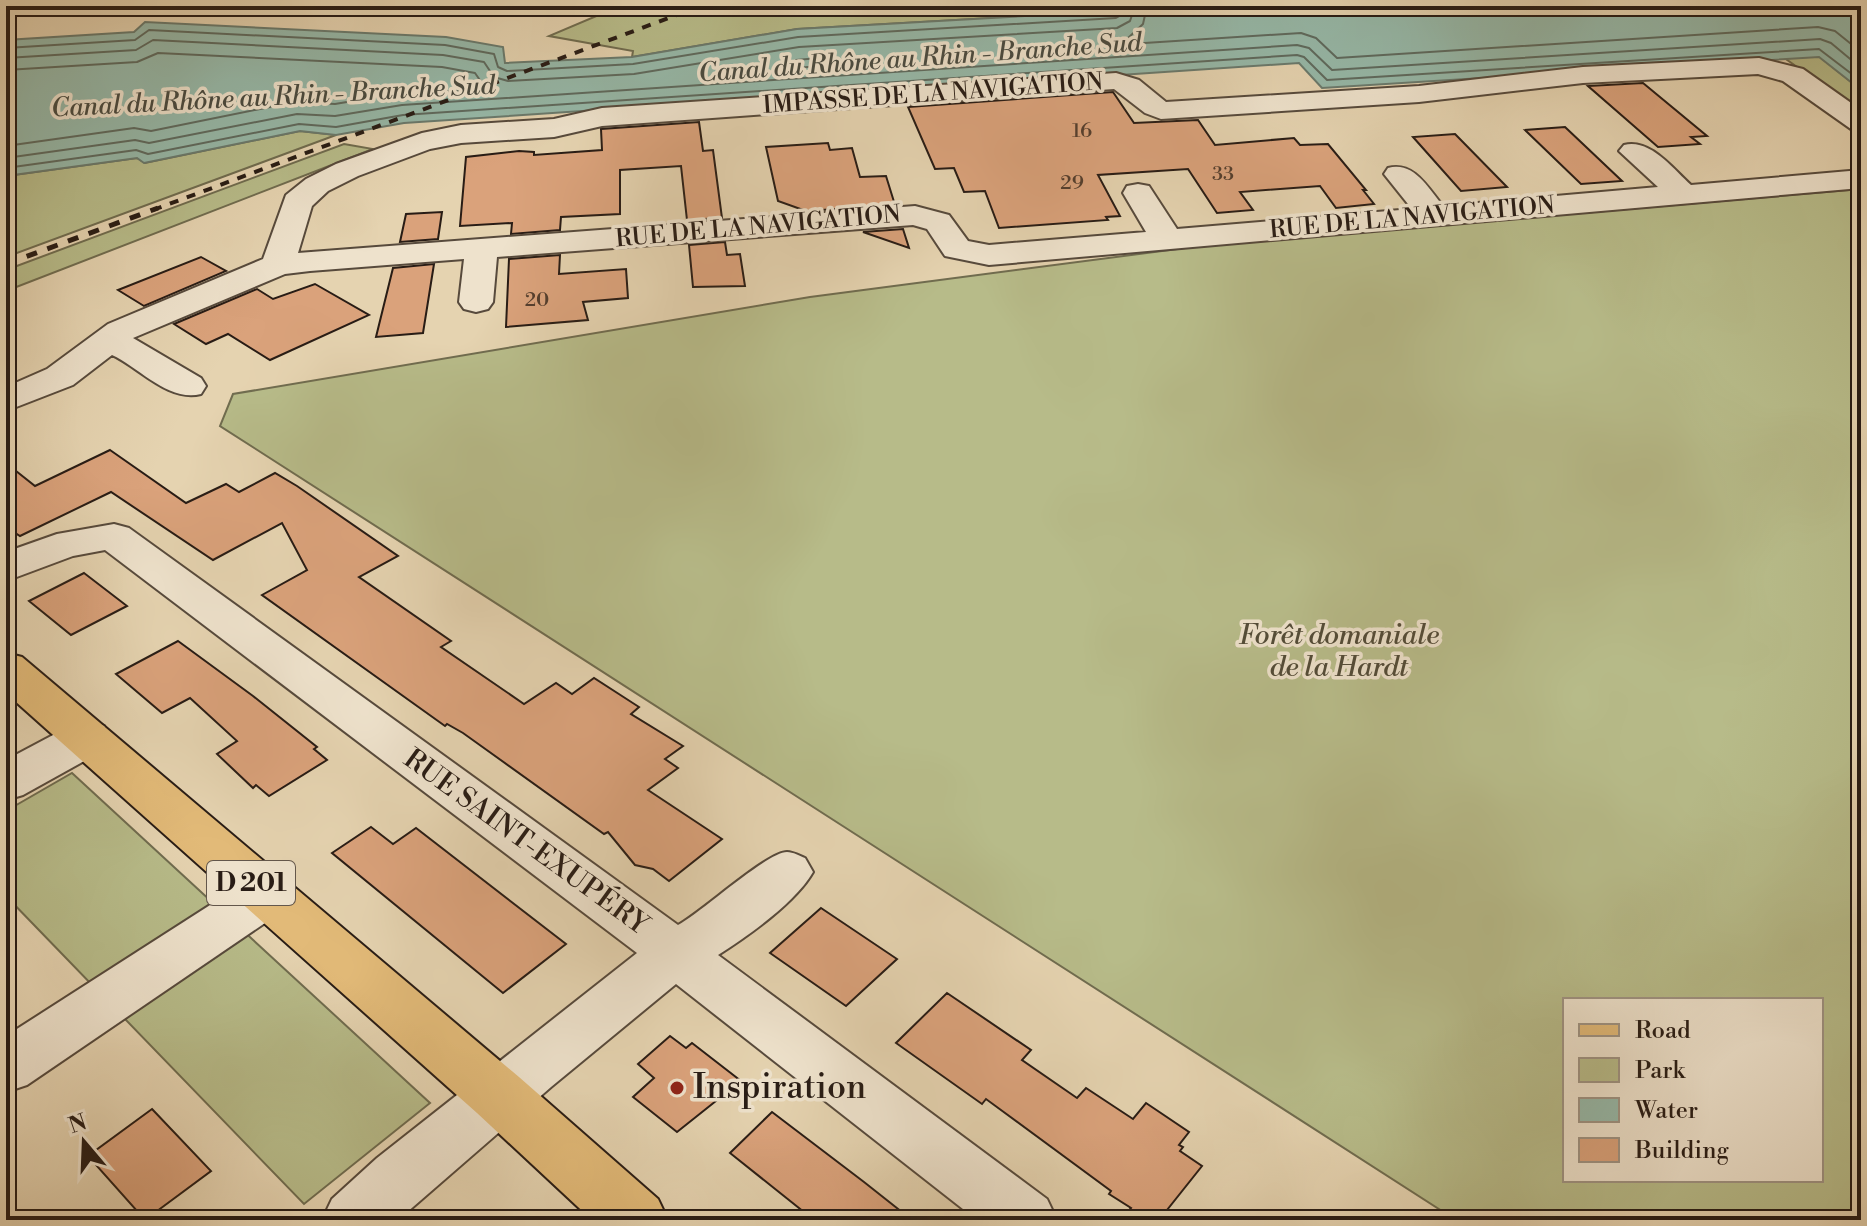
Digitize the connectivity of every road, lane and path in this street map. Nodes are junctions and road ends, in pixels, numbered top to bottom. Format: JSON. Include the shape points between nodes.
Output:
{"nodes":[{"id":1,"x":1861,"y":123,"type":"edge"},
{"id":2,"x":1634,"y":151,"type":"dead end"},
{"id":3,"x":1399,"y":174,"type":"dead end"},
{"id":4,"x":1861,"y":179,"type":"edge"},
{"id":5,"x":1138,"y":193,"type":"dead end"},
{"id":6,"x":1684,"y":194,"type":"junction"},
{"id":7,"x":1434,"y":215,"type":"junction"},
{"id":8,"x":1167,"y":239,"type":"junction"},
{"id":9,"x":481,"y":249,"type":"junction"},
{"id":10,"x":278,"y":265,"type":"junction"},
{"id":11,"x":476,"y":302,"type":"dead end"},
{"id":12,"x":106,"y":342,"type":"junction"},
{"id":13,"x":188,"y":386,"type":"dead end"},
{"id":14,"x":6,"y":400,"type":"edge"},
{"id":15,"x":6,"y":568,"type":"edge"},
{"id":16,"x":6,"y":668,"type":"edge"},
{"id":17,"x":87,"y":738,"type":"junction"},
{"id":18,"x":6,"y":782,"type":"edge"},
{"id":19,"x":787,"y":872,"type":"dead end"},
{"id":20,"x":265,"y":896,"type":"junction"},
{"id":21,"x":676,"y":953,"type":"junction"},
{"id":22,"x":6,"y":1067,"type":"edge"},
{"id":23,"x":498,"y":1095,"type":"junction"},
{"id":24,"x":354,"y":1220,"type":"edge"},
{"id":25,"x":636,"y":1220,"type":"edge"},
{"id":26,"x":1025,"y":1220,"type":"edge"}],
"edges":[{"from":1,"to":10,"type":"street","name":"IMPASSE DE LA NAVIGATION","via":[[1793,75],[1735,65],[1161,111],[1131,84],[1116,81],[602,117],[554,128],[422,142],[347,170],[297,202]]},
{"from":2,"to":6,"type":"street"},
{"from":3,"to":7,"type":"street"},
{"from":4,"to":6,"type":"street","name":"RUE DE LA NAVIGATION"},
{"from":5,"to":8,"type":"street"},
{"from":6,"to":7,"type":"street","name":"RUE DE LA NAVIGATION"},
{"from":7,"to":8,"type":"street","name":"RUE DE LA NAVIGATION"},
{"from":8,"to":9,"type":"street","name":"RUE DE LA NAVIGATION","via":[[989,255],[957,249],[938,222],[915,215]]},
{"from":9,"to":10,"type":"street","name":"RUE DE LA NAVIGATION"},
{"from":9,"to":11,"type":"street"},
{"from":10,"to":12,"type":"street","name":"RUE DE LA NAVIGATION","via":[[120,331]]},
{"from":12,"to":13,"type":"street","via":[[127,348]]},
{"from":12,"to":14,"type":"street","name":"RUE DE LA NAVIGATION","via":[[60,377]]},
{"from":15,"to":21,"type":"street","name":"RUE SAINT-EXUPÉRY","via":[[54,546],[114,537]]},
{"from":16,"to":17,"type":"main road","number":"D 201"},
{"from":17,"to":18,"type":"street"},
{"from":17,"to":20,"type":"main road","number":"D 201"},
{"from":19,"to":21,"type":"street","via":[[720,927]]},
{"from":20,"to":22,"type":"street"},
{"from":20,"to":23,"type":"main road","number":"D 201"},
{"from":21,"to":23,"type":"street"},
{"from":21,"to":26,"type":"street","name":"RUE SAINT-EXUPÉRY"},
{"from":23,"to":24,"type":"street"},
{"from":23,"to":25,"type":"main road","number":"D 201"}]}
